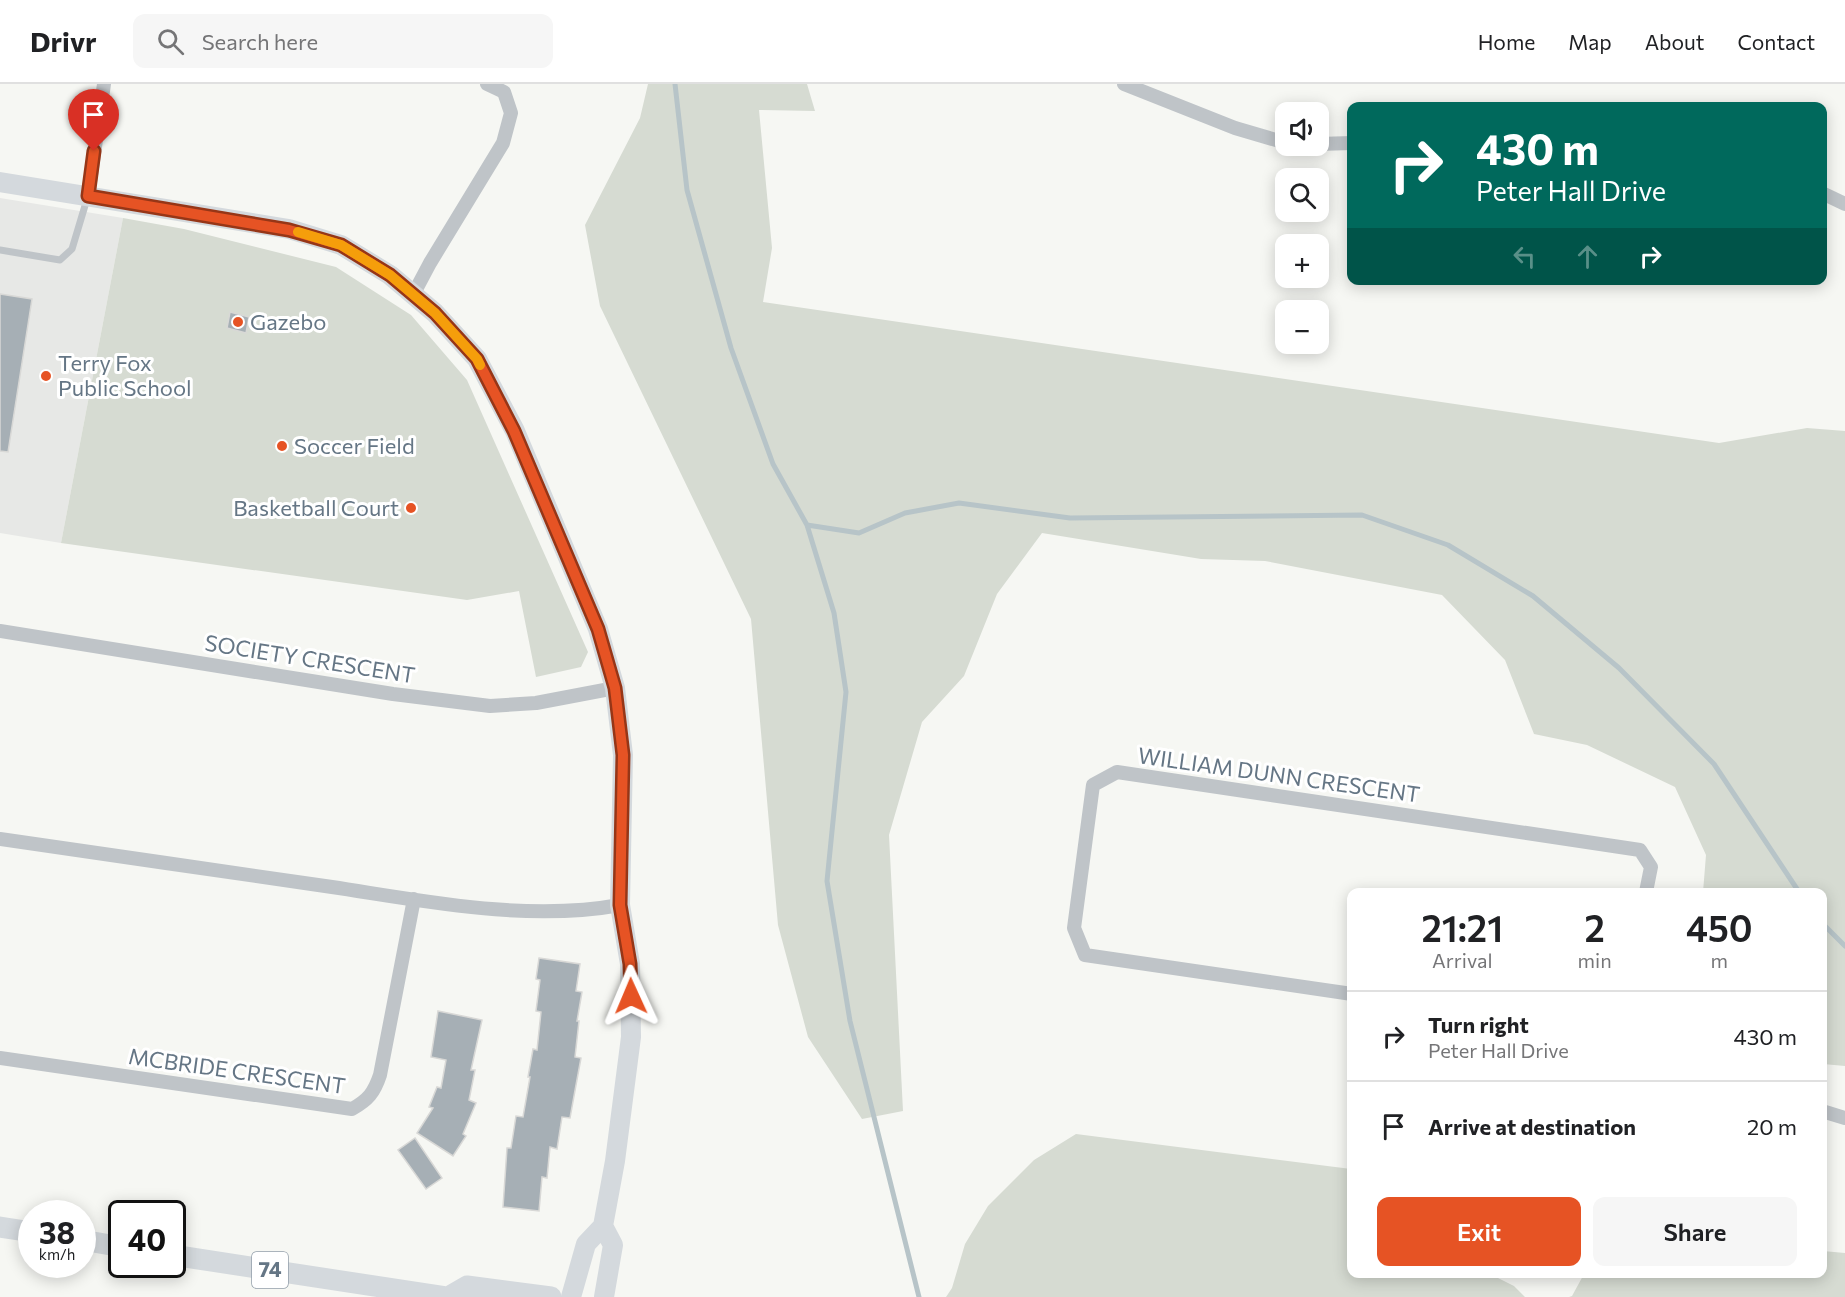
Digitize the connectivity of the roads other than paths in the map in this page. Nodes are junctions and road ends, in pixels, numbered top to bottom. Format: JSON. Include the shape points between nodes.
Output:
{"nodes":[{"id":1,"x":104,"y":84,"type":"edge"},
{"id":2,"x":487,"y":84,"type":"edge"},
{"id":3,"x":1124,"y":84,"type":"edge"},
{"id":4,"x":1275,"y":140,"type":"edge"},
{"id":5,"x":1347,"y":143,"type":"edge"},
{"id":6,"x":1329,"y":144,"type":"edge"},
{"id":7,"x":0,"y":182,"type":"edge"},
{"id":8,"x":88,"y":196,"type":"junction"},
{"id":9,"x":1827,"y":196,"type":"edge"},
{"id":10,"x":1845,"y":204,"type":"edge"},
{"id":11,"x":0,"y":250,"type":"edge"},
{"id":12,"x":413,"y":295,"type":"junction"},
{"id":13,"x":0,"y":631,"type":"edge"},
{"id":14,"x":615,"y":688,"type":"junction"},
{"id":15,"x":0,"y":839,"type":"edge"},
{"id":16,"x":1647,"y":888,"type":"edge"},
{"id":17,"x":414,"y":899,"type":"junction"},
{"id":18,"x":620,"y":905,"type":"junction"},
{"id":19,"x":1347,"y":993,"type":"edge"},
{"id":20,"x":0,"y":1059,"type":"edge"},
{"id":21,"x":1827,"y":1113,"type":"edge"},
{"id":22,"x":1845,"y":1118,"type":"edge"},
{"id":23,"x":603,"y":1226,"type":"junction"},
{"id":24,"x":0,"y":1227,"type":"edge"},
{"id":25,"x":18,"y":1230,"type":"edge"},
{"id":26,"x":186,"y":1257,"type":"edge"},
{"id":27,"x":447,"y":1297,"type":"edge"},
{"id":28,"x":551,"y":1297,"type":"edge"},
{"id":29,"x":571,"y":1297,"type":"edge"},
{"id":30,"x":604,"y":1297,"type":"edge"}],
"edges":[{"from":1,"to":8,"type":"street"},
{"from":2,"to":12,"type":"street","via":[[504,92],[511,113],[503,143]]},
{"from":3,"to":4,"type":"street","via":[[1234,128]]},
{"from":5,"to":6,"type":"street"},
{"from":7,"to":8,"type":"street"},
{"from":8,"to":11,"type":"lane","via":[[72,249],[60,260]]},
{"from":8,"to":12,"type":"street","via":[[289,230],[341,245],[390,275]]},
{"from":9,"to":10,"type":"street"},
{"from":12,"to":14,"type":"street","via":[[477,359],[514,431],[598,629]]},
{"from":13,"to":14,"type":"street","name":"SOCIETY CRESCENT","via":[[490,706],[536,704]]},
{"from":14,"to":18,"type":"street","via":[[623,755]]},
{"from":15,"to":17,"type":"street"},
{"from":16,"to":19,"type":"street","name":"WILLIAM DUNN CRESCENT","via":[[1651,867],[1640,850],[1117,772],[1093,785],[1074,928],[1085,955]]},
{"from":17,"to":18,"type":"street","via":[[538,911]]},
{"from":17,"to":20,"type":"street","name":"MCBRIDE CRESCENT","via":[[376,1089],[368,1101],[352,1109]]},
{"from":18,"to":23,"type":"street","via":[[630,964],[631,1037]]},
{"from":21,"to":22,"type":"street"},
{"from":23,"to":29,"type":"street","via":[[586,1244]]},
{"from":23,"to":30,"type":"street","via":[[613,1245]]},
{"from":24,"to":25,"type":"main road"},
{"from":26,"to":27,"type":"main road","number":"74"},
{"from":27,"to":28,"type":"main road","number":"74","via":[[467,1287]]}]}
